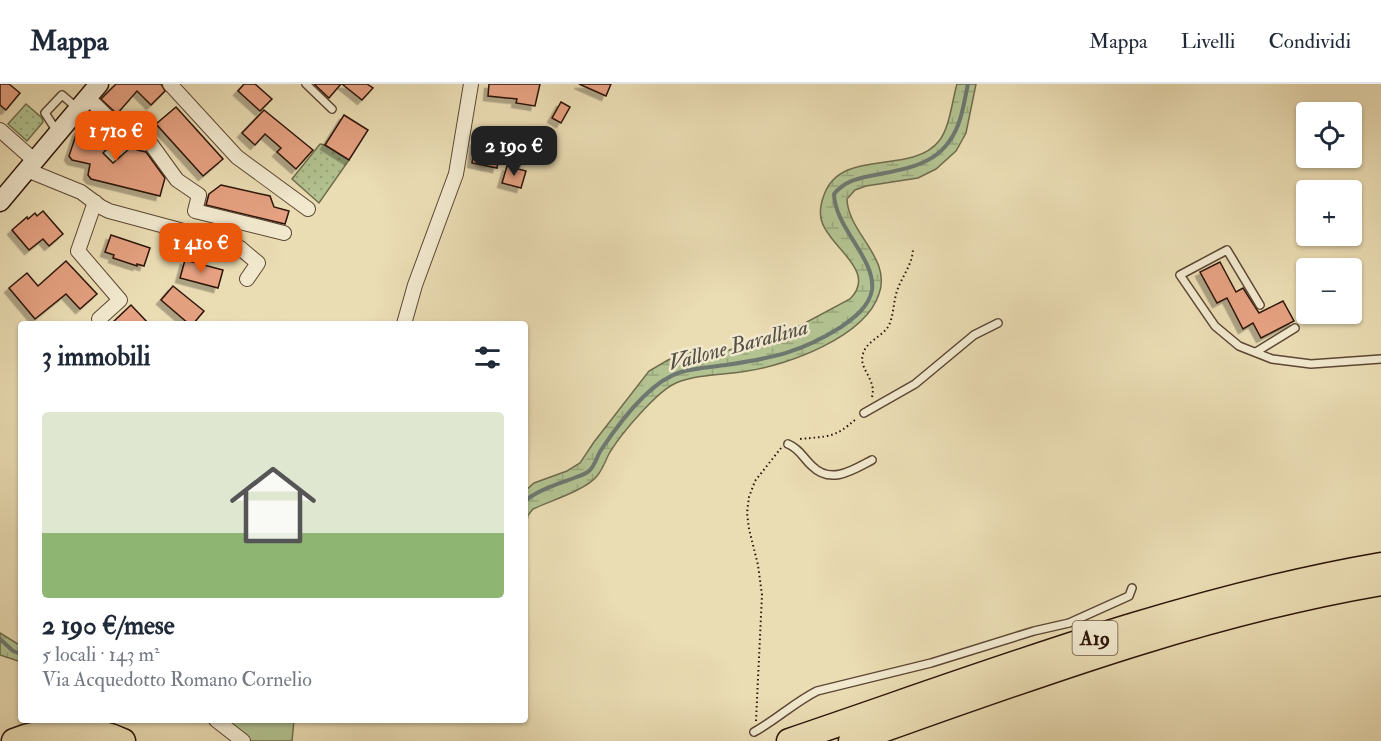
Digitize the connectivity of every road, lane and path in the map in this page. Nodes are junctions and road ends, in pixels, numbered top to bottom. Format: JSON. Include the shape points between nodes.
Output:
{"nodes":[{"id":1,"x":170,"y":84,"type":"edge"},
{"id":2,"x":306,"y":84,"type":"edge"},
{"id":3,"x":471,"y":84,"type":"edge"},
{"id":4,"x":88,"y":97,"type":"edge"},
{"id":5,"x":332,"y":109,"type":"dead end"},
{"id":6,"x":0,"y":130,"type":"edge"},
{"id":7,"x":31,"y":166,"type":"junction"},
{"id":8,"x":0,"y":202,"type":"edge"},
{"id":9,"x":95,"y":202,"type":"junction"},
{"id":10,"x":308,"y":209,"type":"dead end"},
{"id":11,"x":284,"y":233,"type":"dead end"},
{"id":12,"x":913,"y":248,"type":"dead end"},
{"id":13,"x":248,"y":279,"type":"dead end"},
{"id":14,"x":1260,"y":305,"type":"dead end"},
{"id":15,"x":99,"y":319,"type":"dead end"},
{"id":16,"x":405,"y":321,"type":"edge"},
{"id":17,"x":998,"y":323,"type":"dead end"},
{"id":18,"x":1295,"y":328,"type":"dead end"},
{"id":19,"x":1256,"y":352,"type":"junction"},
{"id":20,"x":1381,"y":359,"type":"edge"},
{"id":21,"x":864,"y":412,"type":"junction"},
{"id":22,"x":788,"y":444,"type":"junction"},
{"id":23,"x":872,"y":460,"type":"dead end"},
{"id":24,"x":1381,"y":565,"type":"edge"},
{"id":25,"x":1381,"y":583,"type":"edge"},
{"id":26,"x":1132,"y":588,"type":"dead end"},
{"id":27,"x":220,"y":723,"type":"edge"},
{"id":28,"x":754,"y":732,"type":"joint"},
{"id":29,"x":14,"y":741,"type":"edge"},
{"id":30,"x":123,"y":741,"type":"edge"},
{"id":31,"x":243,"y":741,"type":"edge"},
{"id":32,"x":789,"y":741,"type":"edge"},
{"id":33,"x":850,"y":741,"type":"edge"}],
"edges":[{"from":1,"to":10,"type":"street","via":[[237,157]]},
{"from":2,"to":5,"type":"lane"},
{"from":3,"to":16,"type":"street","via":[[456,174],[414,285]]},
{"from":4,"to":7,"type":"main road"},
{"from":4,"to":11,"type":"street","via":[[120,130],[143,133],[177,180],[200,195],[195,211]]},
{"from":6,"to":7,"type":"street"},
{"from":7,"to":8,"type":"main road"},
{"from":7,"to":9,"type":"street"},
{"from":9,"to":13,"type":"street","via":[[109,211],[234,245],[258,263]]},
{"from":9,"to":15,"type":"street","via":[[78,251],[120,300]]},
{"from":12,"to":21,"type":"path","via":[[890,324],[862,356],[873,392]]},
{"from":14,"to":19,"type":"lane","via":[[1227,250],[1180,275],[1215,326],[1239,345]]},
{"from":17,"to":21,"type":"lane","via":[[974,335],[915,384]]},
{"from":18,"to":19,"type":"lane"},
{"from":19,"to":20,"type":"lane","via":[[1272,359],[1311,364]]},
{"from":21,"to":22,"type":"path","via":[[835,435]]},
{"from":22,"to":23,"type":"lane","via":[[830,476],[842,475]]},
{"from":22,"to":28,"type":"path","via":[[755,481],[747,513],[762,595]]},
{"from":24,"to":32,"type":"highway","number":"A19","via":[[1210,603],[1087,640]]},
{"from":25,"to":33,"type":"highway","number":"A19","via":[[1214,620],[1092,657]]},
{"from":26,"to":28,"type":"lane","via":[[1129,596],[1069,623],[817,691]]},
{"from":27,"to":31,"type":"street"},
{"from":29,"to":30,"type":"highway","via":[[70,730],[95,732]]}]}
